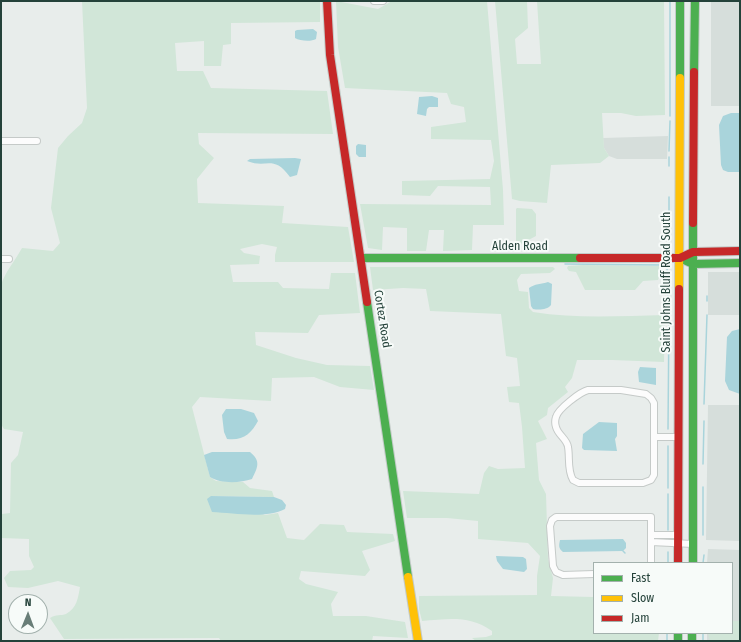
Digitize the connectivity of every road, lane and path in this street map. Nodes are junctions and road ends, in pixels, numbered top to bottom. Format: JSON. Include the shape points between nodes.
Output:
{"nodes":[{"id":1,"x":327,"y":1,"type":"edge"},
{"id":2,"x":374,"y":1,"type":"edge"},
{"id":3,"x":383,"y":1,"type":"edge"},
{"id":4,"x":680,"y":1,"type":"edge"},
{"id":5,"x":695,"y":1,"type":"edge"},
{"id":6,"x":1,"y":141,"type":"edge"},
{"id":7,"x":36,"y":142,"type":"dead end"},
{"id":8,"x":740,"y":251,"type":"edge"},
{"id":9,"x":693,"y":252,"type":"junction"},
{"id":10,"x":361,"y":258,"type":"junction"},
{"id":11,"x":680,"y":258,"type":"junction"},
{"id":12,"x":1,"y":259,"type":"edge"},
{"id":13,"x":9,"y":259,"type":"dead end"},
{"id":14,"x":740,"y":263,"type":"edge"},
{"id":15,"x":693,"y":264,"type":"junction"},
{"id":16,"x":654,"y":437,"type":"junction"},
{"id":17,"x":679,"y":437,"type":"junction"},
{"id":18,"x":679,"y":535,"type":"junction"},
{"id":19,"x":651,"y":539,"type":"junction"},
{"id":20,"x":678,"y":544,"type":"junction"},
{"id":21,"x":693,"y":544,"type":"junction"},
{"id":22,"x":651,"y":562,"type":"edge"},
{"id":23,"x":678,"y":562,"type":"edge"},
{"id":24,"x":693,"y":562,"type":"edge"},
{"id":25,"x":593,"y":574,"type":"edge"},
{"id":26,"x":418,"y":641,"type":"edge"}],
"edges":[{"from":1,"to":10,"type":"main road","name":"Cortez Road","via":[[330,56]]},
{"from":2,"to":3,"type":"street"},
{"from":4,"to":11,"type":"main road","name":"Saint Johns Bluff Road South"},
{"from":5,"to":9,"type":"main road"},
{"from":6,"to":7,"type":"street"},
{"from":8,"to":9,"type":"main road","name":"Alden Road"},
{"from":9,"to":11,"type":"main road","name":"Alden Road"},
{"from":9,"to":15,"type":"main road"},
{"from":10,"to":11,"type":"main road","name":"Alden Road"},
{"from":10,"to":26,"type":"main road","name":"Cortez Road"},
{"from":11,"to":15,"type":"main road","name":"Alden Road"},
{"from":11,"to":17,"type":"main road","name":"Saint Johns Bluff Road South"},
{"from":12,"to":13,"type":"street"},
{"from":14,"to":15,"type":"main road","name":"Alden Road"},
{"from":15,"to":21,"type":"main road"},
{"from":16,"to":16,"type":"street","via":[[654,475],[650,480],[643,483],[579,483],[570,475],[568,444],[557,431],[556,417],[560,411],[588,390],[621,390],[646,394],[654,403]]},
{"from":16,"to":17,"type":"street"},
{"from":17,"to":18,"type":"main road","name":"Saint Johns Bluff Road South"},
{"from":18,"to":19,"type":"street"},
{"from":18,"to":20,"type":"main road","name":"Saint Johns Bluff Road South"},
{"from":19,"to":20,"type":"street"},
{"from":19,"to":22,"type":"street"},
{"from":19,"to":25,"type":"street","via":[[651,517],[556,517],[550,526],[552,566],[556,572],[563,575]]},
{"from":20,"to":21,"type":"street"},
{"from":20,"to":23,"type":"main road","name":"Saint Johns Bluff Road South"},
{"from":21,"to":24,"type":"main road"}]}
